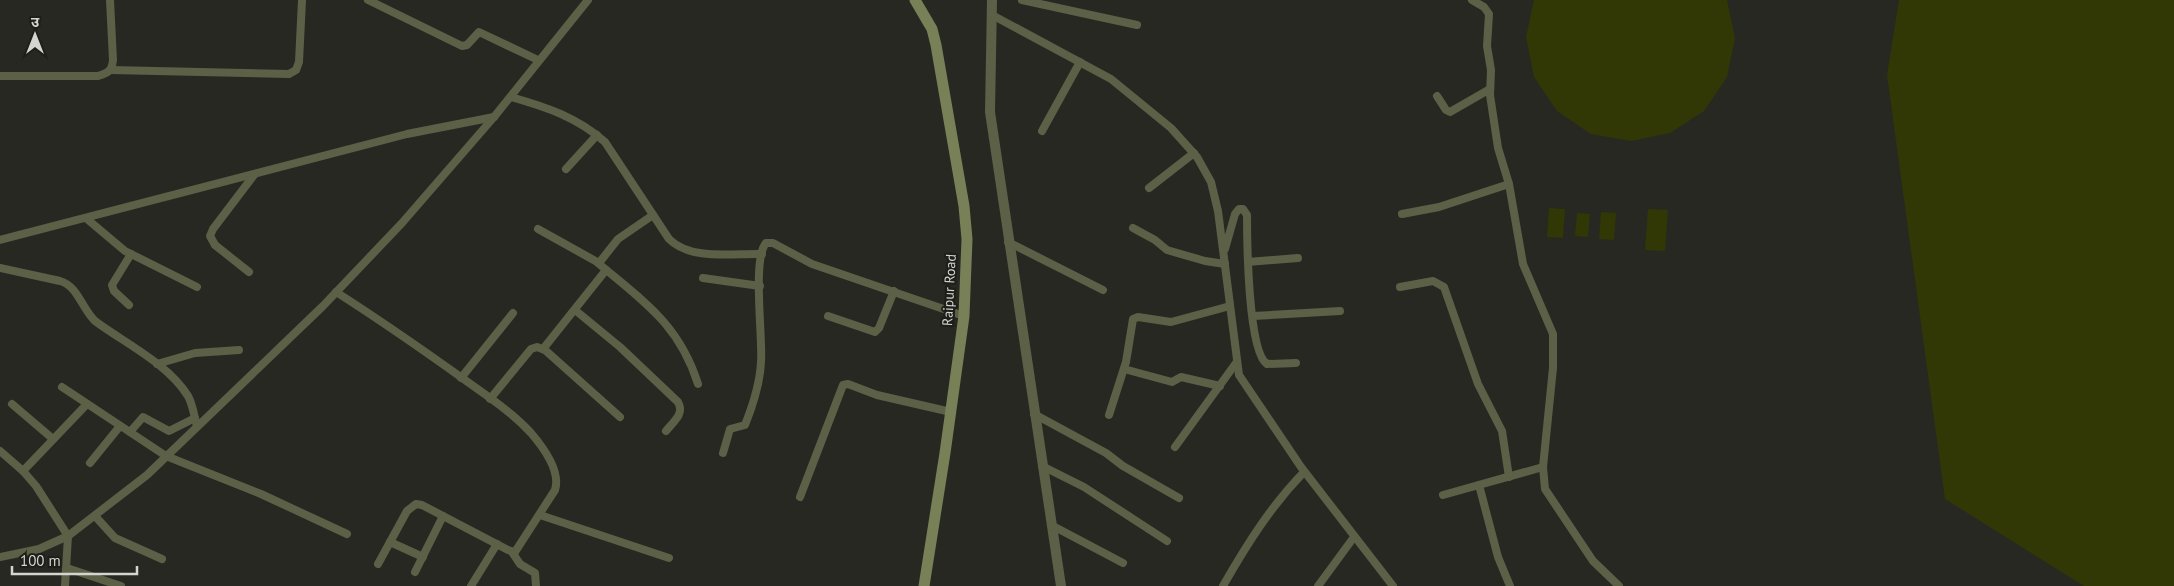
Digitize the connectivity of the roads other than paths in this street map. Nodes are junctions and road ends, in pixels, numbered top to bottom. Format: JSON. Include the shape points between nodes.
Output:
{"nodes":[{"id":1,"x":110,"y":0,"type":"edge"},
{"id":2,"x":302,"y":0,"type":"edge"},
{"id":3,"x":368,"y":0,"type":"edge"},
{"id":4,"x":588,"y":0,"type":"edge"},
{"id":5,"x":915,"y":0,"type":"edge"},
{"id":6,"x":992,"y":0,"type":"edge"},
{"id":7,"x":1022,"y":0,"type":"edge"},
{"id":8,"x":1072,"y":0,"type":"edge"},
{"id":9,"x":1472,"y":0,"type":"edge"},
{"id":10,"x":1070,"y":9,"type":"junction"},
{"id":11,"x":992,"y":15,"type":"junction"},
{"id":12,"x":1137,"y":25,"type":"dead end"},
{"id":13,"x":538,"y":60,"type":"junction"},
{"id":14,"x":1080,"y":62,"type":"junction"},
{"id":15,"x":111,"y":70,"type":"junction"},
{"id":16,"x":0,"y":76,"type":"edge"},
{"id":17,"x":1490,"y":89,"type":"junction"},
{"id":18,"x":1437,"y":96,"type":"dead end"},
{"id":19,"x":511,"y":97,"type":"junction"},
{"id":20,"x":494,"y":117,"type":"junction"},
{"id":21,"x":1042,"y":131,"type":"dead end"},
{"id":22,"x":597,"y":135,"type":"junction"},
{"id":23,"x":1194,"y":153,"type":"junction"},
{"id":24,"x":566,"y":169,"type":"dead end"},
{"id":25,"x":254,"y":175,"type":"junction"},
{"id":26,"x":1509,"y":184,"type":"junction"},
{"id":27,"x":1149,"y":188,"type":"dead end"},
{"id":28,"x":1402,"y":214,"type":"dead end"},
{"id":29,"x":653,"y":215,"type":"junction"},
{"id":30,"x":87,"y":219,"type":"junction"},
{"id":31,"x":1133,"y":228,"type":"dead end"},
{"id":32,"x":538,"y":229,"type":"dead end"},
{"id":33,"x":0,"y":240,"type":"edge"},
{"id":34,"x":1008,"y":242,"type":"junction"},
{"id":35,"x":132,"y":254,"type":"junction"},
{"id":36,"x":762,"y":254,"type":"junction"},
{"id":37,"x":1224,"y":254,"type":"junction"},
{"id":38,"x":1298,"y":258,"type":"dead end"},
{"id":39,"x":1248,"y":262,"type":"junction"},
{"id":40,"x":598,"y":263,"type":"junction"},
{"id":41,"x":1225,"y":264,"type":"junction"},
{"id":42,"x":0,"y":268,"type":"edge"},
{"id":43,"x":606,"y":270,"type":"junction"},
{"id":44,"x":249,"y":272,"type":"dead end"},
{"id":45,"x":703,"y":278,"type":"dead end"},
{"id":46,"x":760,"y":286,"type":"junction"},
{"id":47,"x":197,"y":287,"type":"dead end"},
{"id":48,"x":1400,"y":287,"type":"dead end"},
{"id":49,"x":1103,"y":290,"type":"dead end"},
{"id":50,"x":894,"y":291,"type":"junction"},
{"id":51,"x":336,"y":292,"type":"junction"},
{"id":52,"x":129,"y":305,"type":"dead end"},
{"id":53,"x":1230,"y":306,"type":"junction"},
{"id":54,"x":575,"y":310,"type":"junction"},
{"id":55,"x":1340,"y":311,"type":"dead end"},
{"id":56,"x":513,"y":313,"type":"dead end"},
{"id":57,"x":828,"y":316,"type":"dead end"},
{"id":58,"x":964,"y":316,"type":"junction"},
{"id":59,"x":1253,"y":316,"type":"junction"},
{"id":60,"x":543,"y":349,"type":"junction"},
{"id":61,"x":239,"y":350,"type":"dead end"},
{"id":62,"x":1236,"y":363,"type":"junction"},
{"id":63,"x":157,"y":364,"type":"junction"},
{"id":64,"x":1296,"y":364,"type":"dead end"},
{"id":65,"x":1124,"y":369,"type":"junction"},
{"id":66,"x":461,"y":378,"type":"junction"},
{"id":67,"x":698,"y":384,"type":"dead end"},
{"id":68,"x":62,"y":386,"type":"dead end"},
{"id":69,"x":1220,"y":386,"type":"junction"},
{"id":70,"x":490,"y":398,"type":"junction"},
{"id":71,"x":12,"y":404,"type":"dead end"},
{"id":72,"x":87,"y":404,"type":"junction"},
{"id":73,"x":951,"y":412,"type":"junction"},
{"id":74,"x":1034,"y":414,"type":"junction"},
{"id":75,"x":1109,"y":415,"type":"dead end"},
{"id":76,"x":620,"y":418,"type":"dead end"},
{"id":77,"x":196,"y":422,"type":"junction"},
{"id":78,"x":120,"y":426,"type":"junction"},
{"id":79,"x":666,"y":431,"type":"dead end"},
{"id":80,"x":130,"y":432,"type":"junction"},
{"id":81,"x":53,"y":439,"type":"junction"},
{"id":82,"x":1175,"y":447,"type":"dead end"},
{"id":83,"x":0,"y":451,"type":"edge"},
{"id":84,"x":723,"y":453,"type":"dead end"},
{"id":85,"x":166,"y":456,"type":"junction"},
{"id":86,"x":90,"y":463,"type":"dead end"},
{"id":87,"x":1042,"y":466,"type":"junction"},
{"id":88,"x":1543,"y":467,"type":"junction"},
{"id":89,"x":23,"y":471,"type":"junction"},
{"id":90,"x":1304,"y":472,"type":"junction"},
{"id":91,"x":1509,"y":477,"type":"junction"},
{"id":92,"x":1479,"y":485,"type":"junction"},
{"id":93,"x":1443,"y":496,"type":"dead end"},
{"id":94,"x":800,"y":497,"type":"dead end"},
{"id":95,"x":1179,"y":498,"type":"dead end"},
{"id":96,"x":540,"y":515,"type":"junction"},
{"id":97,"x":95,"y":516,"type":"junction"},
{"id":98,"x":443,"y":516,"type":"junction"},
{"id":99,"x":1052,"y":525,"type":"junction"},
{"id":100,"x":347,"y":534,"type":"dead end"},
{"id":101,"x":68,"y":536,"type":"junction"},
{"id":102,"x":1354,"y":537,"type":"junction"},
{"id":103,"x":1167,"y":541,"type":"dead end"},
{"id":104,"x":390,"y":542,"type":"junction"},
{"id":105,"x":496,"y":544,"type":"junction"},
{"id":106,"x":512,"y":552,"type":"junction"},
{"id":107,"x":0,"y":557,"type":"edge"},
{"id":108,"x":423,"y":557,"type":"junction"},
{"id":109,"x":669,"y":558,"type":"dead end"},
{"id":110,"x":162,"y":559,"type":"dead end"},
{"id":111,"x":1123,"y":563,"type":"dead end"},
{"id":112,"x":378,"y":564,"type":"dead end"},
{"id":113,"x":67,"y":568,"type":"junction"},
{"id":114,"x":415,"y":572,"type":"dead end"},
{"id":115,"x":1388,"y":578,"type":"junction"},
{"id":116,"x":65,"y":586,"type":"edge"},
{"id":117,"x":121,"y":586,"type":"edge"},
{"id":118,"x":471,"y":586,"type":"edge"},
{"id":119,"x":536,"y":586,"type":"edge"},
{"id":120,"x":924,"y":586,"type":"edge"},
{"id":121,"x":1061,"y":586,"type":"edge"},
{"id":122,"x":1223,"y":586,"type":"edge"},
{"id":123,"x":1318,"y":586,"type":"edge"},
{"id":124,"x":1382,"y":586,"type":"edge"},
{"id":125,"x":1393,"y":586,"type":"edge"},
{"id":126,"x":1510,"y":586,"type":"edge"},
{"id":127,"x":1620,"y":586,"type":"edge"}],
"edges":[{"from":1,"to":15,"type":"street"},
{"from":2,"to":15,"type":"street","via":[[300,62],[289,74]]},
{"from":3,"to":13,"type":"street","via":[[462,46],[480,32]]},
{"from":4,"to":13,"type":"street"},
{"from":5,"to":58,"type":"main road","name":"Raipur Road","via":[[932,29],[936,45],[964,206]]},
{"from":6,"to":11,"type":"street"},
{"from":7,"to":10,"type":"street"},
{"from":8,"to":10,"type":"street"},
{"from":9,"to":17,"type":"street","via":[[1489,14]]},
{"from":10,"to":12,"type":"street"},
{"from":11,"to":14,"type":"street"},
{"from":11,"to":34,"type":"street","via":[[990,112]]},
{"from":13,"to":19,"type":"street"},
{"from":14,"to":21,"type":"street"},
{"from":14,"to":23,"type":"street","via":[[1127,91],[1171,128]]},
{"from":15,"to":16,"type":"street","via":[[98,76]]},
{"from":17,"to":18,"type":"street","via":[[1450,112]]},
{"from":17,"to":26,"type":"street","via":[[1498,148]]},
{"from":19,"to":20,"type":"street"},
{"from":19,"to":22,"type":"street","via":[[570,116]]},
{"from":20,"to":25,"type":"street","via":[[407,134]]},
{"from":20,"to":51,"type":"street","via":[[402,223]]},
{"from":22,"to":24,"type":"street"},
{"from":22,"to":29,"type":"street","via":[[623,167]]},
{"from":23,"to":27,"type":"street"},
{"from":23,"to":37,"type":"street","via":[[1211,182]]},
{"from":25,"to":30,"type":"street"},
{"from":25,"to":44,"type":"street","via":[[210,236],[215,245]]},
{"from":26,"to":28,"type":"street"},
{"from":26,"to":88,"type":"street","via":[[1523,264],[1553,334],[1553,368]]},
{"from":29,"to":36,"type":"street","via":[[669,239],[686,250]]},
{"from":29,"to":40,"type":"street","via":[[618,240]]},
{"from":30,"to":33,"type":"street"},
{"from":30,"to":35,"type":"street"},
{"from":31,"to":41,"type":"street","via":[[1167,250],[1205,262]]},
{"from":32,"to":40,"type":"street"},
{"from":34,"to":49,"type":"street"},
{"from":34,"to":74,"type":"street"},
{"from":35,"to":47,"type":"street"},
{"from":35,"to":52,"type":"street","via":[[112,285]]},
{"from":36,"to":46,"type":"street"},
{"from":36,"to":50,"type":"street","via":[[765,245],[773,243],[812,264]]},
{"from":37,"to":39,"type":"street","via":[[1235,214],[1243,209],[1248,214]]},
{"from":37,"to":41,"type":"street"},
{"from":38,"to":39,"type":"street"},
{"from":39,"to":59,"type":"street"},
{"from":40,"to":43,"type":"street"},
{"from":41,"to":53,"type":"street"},
{"from":42,"to":63,"type":"street","via":[[66,282],[95,321]]},
{"from":43,"to":54,"type":"street"},
{"from":43,"to":67,"type":"street","via":[[649,305],[677,337]]},
{"from":45,"to":46,"type":"street"},
{"from":46,"to":84,"type":"street","via":[[762,354],[758,386],[745,425],[730,430]]},
{"from":48,"to":91,"type":"street","via":[[1433,281],[1444,287],[1475,376],[1502,431]]},
{"from":50,"to":57,"type":"street","via":[[875,332]]},
{"from":50,"to":58,"type":"street"},
{"from":51,"to":66,"type":"street"},
{"from":51,"to":77,"type":"street"},
{"from":53,"to":62,"type":"street"},
{"from":53,"to":65,"type":"street","via":[[1171,322],[1135,317]]},
{"from":54,"to":60,"type":"street"},
{"from":54,"to":79,"type":"street","via":[[678,402],[680,415]]},
{"from":55,"to":59,"type":"street"},
{"from":56,"to":66,"type":"street"},
{"from":58,"to":73,"type":"main road","name":"Raipur Road"},
{"from":59,"to":64,"type":"street","via":[[1263,361],[1267,364]]},
{"from":60,"to":70,"type":"street","via":[[537,346],[531,349]]},
{"from":60,"to":76,"type":"street"},
{"from":61,"to":63,"type":"street","via":[[195,353]]},
{"from":62,"to":69,"type":"street"},
{"from":62,"to":90,"type":"street","via":[[1245,386]]},
{"from":63,"to":77,"type":"street","via":[[188,397]]},
{"from":65,"to":69,"type":"street","via":[[1172,382],[1181,377]]},
{"from":65,"to":75,"type":"street"},
{"from":66,"to":70,"type":"street"},
{"from":68,"to":72,"type":"street"},
{"from":69,"to":82,"type":"street"},
{"from":70,"to":96,"type":"street","via":[[530,431],[554,468],[556,488]]},
{"from":71,"to":81,"type":"street"},
{"from":72,"to":78,"type":"street"},
{"from":72,"to":81,"type":"street"},
{"from":73,"to":94,"type":"street","via":[[843,385]]},
{"from":73,"to":120,"type":"main road","name":"Raipur Road"},
{"from":74,"to":87,"type":"street"},
{"from":74,"to":95,"type":"street"},
{"from":77,"to":80,"type":"street","via":[[169,431],[143,416]]},
{"from":77,"to":85,"type":"street"},
{"from":78,"to":80,"type":"street"},
{"from":78,"to":86,"type":"street"},
{"from":80,"to":85,"type":"street"},
{"from":81,"to":89,"type":"street"},
{"from":83,"to":89,"type":"street"},
{"from":85,"to":97,"type":"street"},
{"from":85,"to":100,"type":"street"},
{"from":87,"to":99,"type":"street"},
{"from":87,"to":103,"type":"street","via":[[1084,487]]},
{"from":88,"to":91,"type":"street"},
{"from":88,"to":127,"type":"street","via":[[1543,480],[1550,497],[1593,562]]},
{"from":89,"to":101,"type":"street"},
{"from":90,"to":102,"type":"street"},
{"from":90,"to":122,"type":"street","via":[[1258,527]]},
{"from":91,"to":92,"type":"street"},
{"from":92,"to":93,"type":"street"},
{"from":92,"to":126,"type":"street","via":[[1498,557]]},
{"from":96,"to":106,"type":"street","via":[[518,549]]},
{"from":96,"to":109,"type":"street"},
{"from":97,"to":101,"type":"street"},
{"from":97,"to":110,"type":"street","via":[[115,538]]},
{"from":98,"to":104,"type":"street","via":[[422,505],[412,505]]},
{"from":98,"to":105,"type":"street"},
{"from":98,"to":108,"type":"street"},
{"from":99,"to":111,"type":"street"},
{"from":99,"to":121,"type":"street"},
{"from":101,"to":107,"type":"street","via":[[38,549]]},
{"from":101,"to":113,"type":"street"},
{"from":102,"to":115,"type":"street"},
{"from":102,"to":123,"type":"street"},
{"from":104,"to":108,"type":"street"},
{"from":104,"to":112,"type":"street"},
{"from":105,"to":106,"type":"street"},
{"from":105,"to":118,"type":"street"},
{"from":106,"to":119,"type":"street","via":[[520,564],[535,573]]},
{"from":108,"to":114,"type":"street"},
{"from":113,"to":116,"type":"street"},
{"from":113,"to":117,"type":"street"},
{"from":115,"to":124,"type":"street"},
{"from":115,"to":125,"type":"street"}]}
